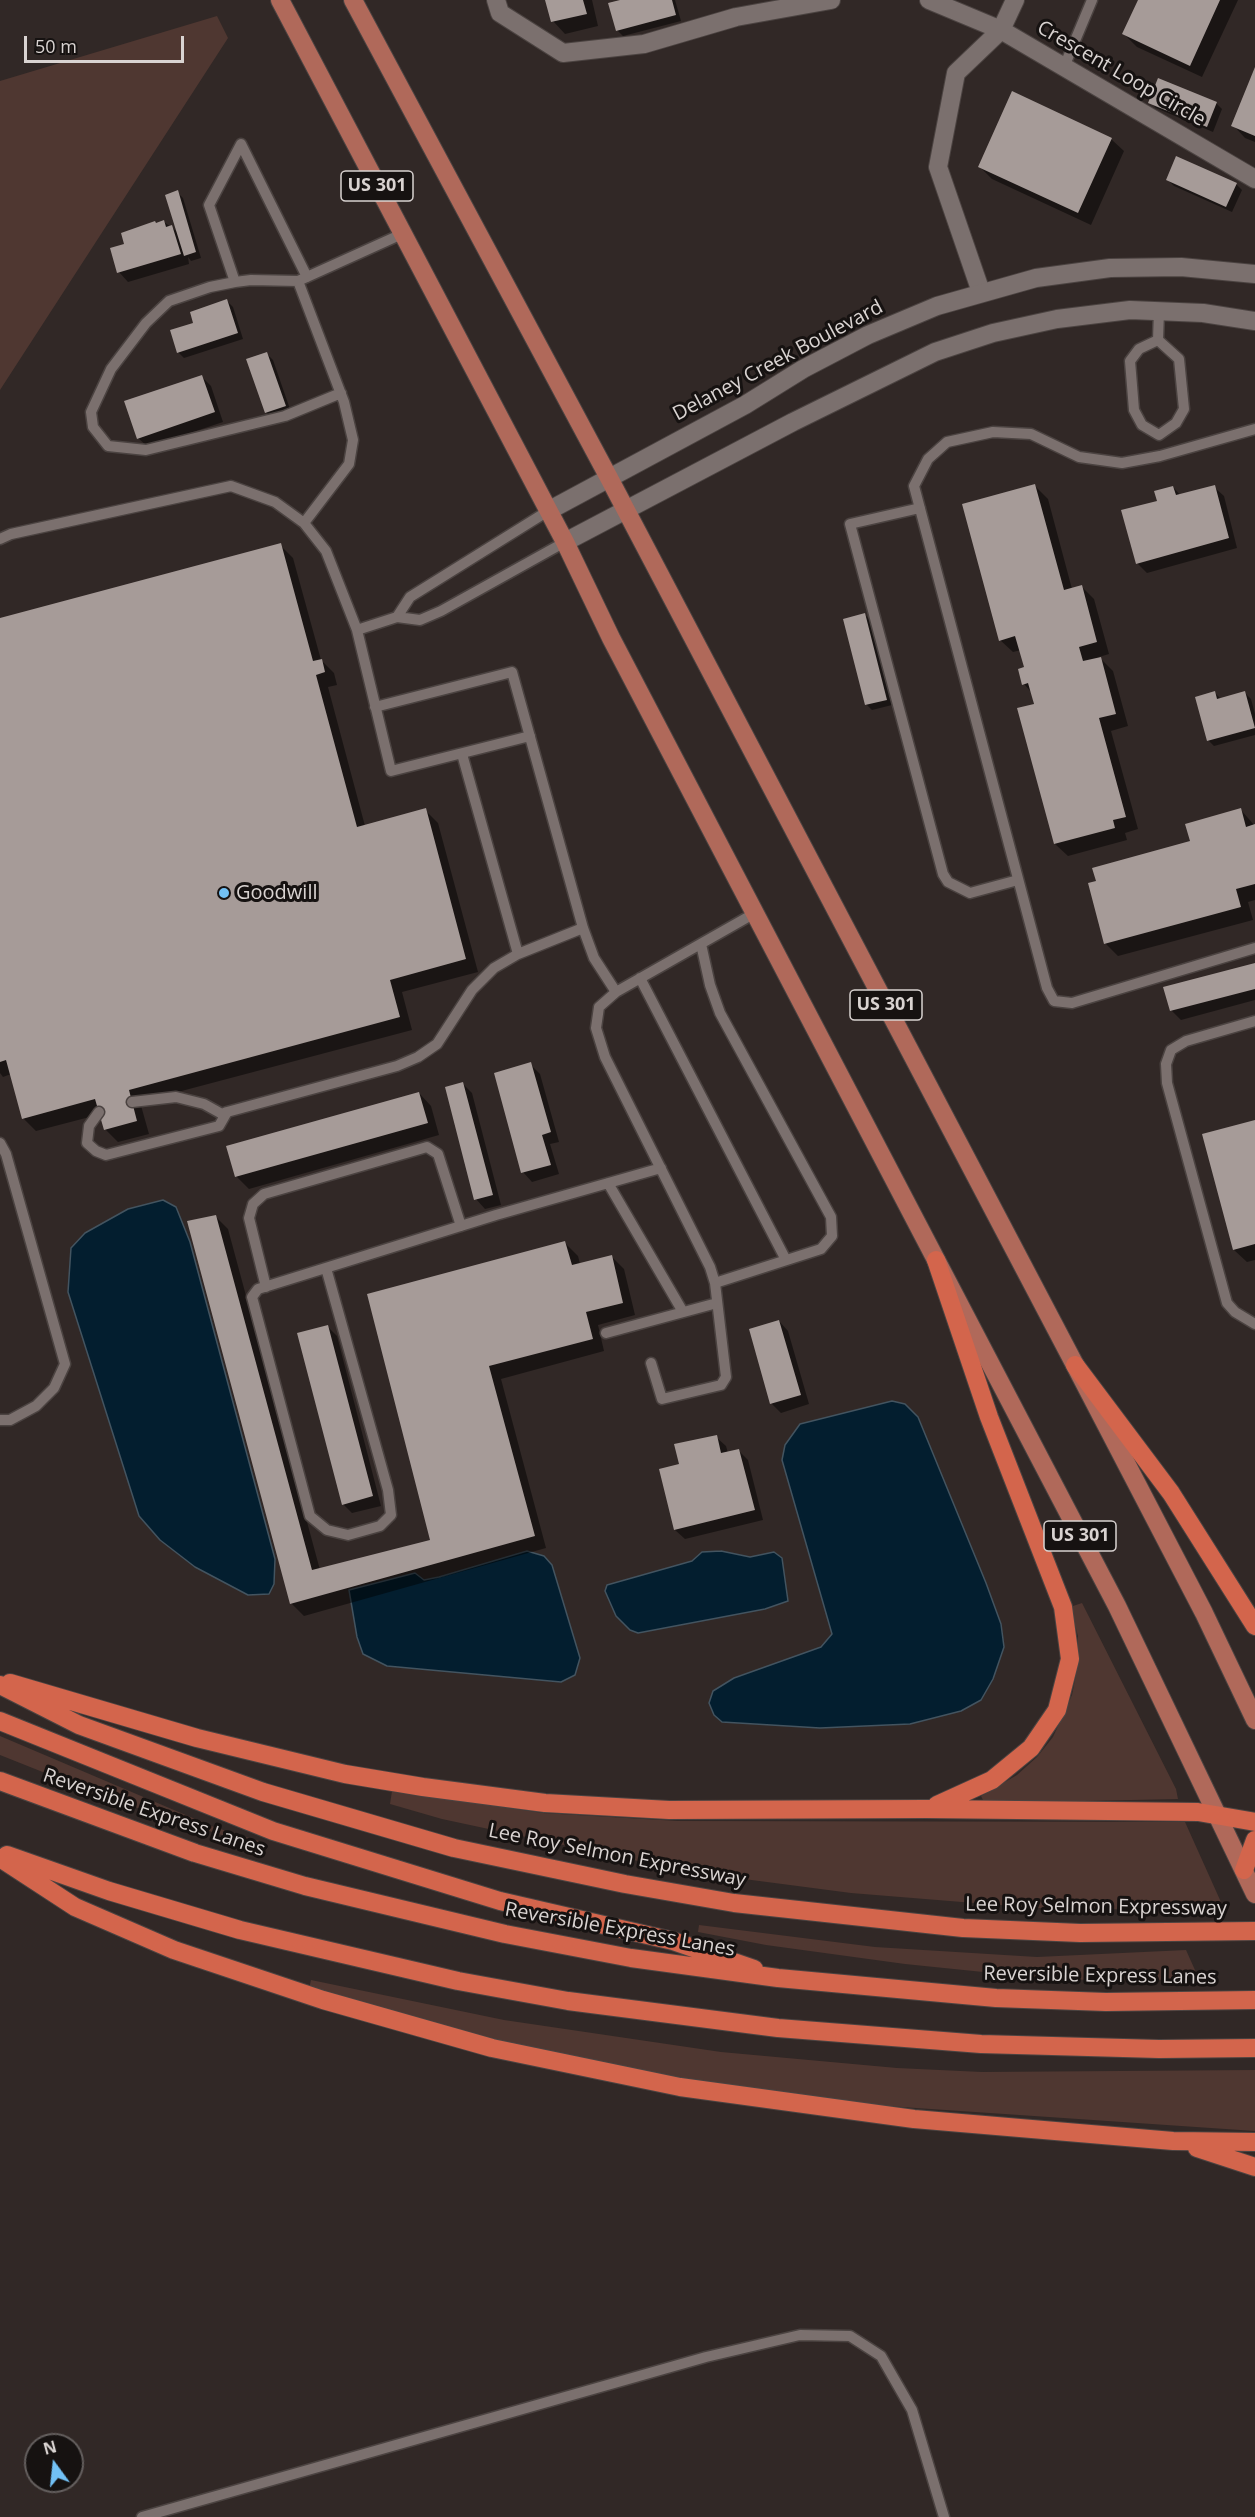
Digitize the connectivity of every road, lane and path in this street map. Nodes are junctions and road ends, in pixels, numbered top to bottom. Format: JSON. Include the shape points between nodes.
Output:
{"nodes":[{"id":1,"x":280,"y":0,"type":"edge"},
{"id":2,"x":353,"y":0,"type":"edge"},
{"id":3,"x":496,"y":0,"type":"edge"},
{"id":4,"x":831,"y":0,"type":"edge"},
{"id":5,"x":929,"y":0,"type":"edge"},
{"id":6,"x":1015,"y":0,"type":"edge"},
{"id":7,"x":1092,"y":0,"type":"edge"},
{"id":8,"x":1001,"y":30,"type":"junction"},
{"id":9,"x":1064,"y":66,"type":"junction"},
{"id":10,"x":1255,"y":179,"type":"edge"},
{"id":11,"x":402,"y":234,"type":"junction"},
{"id":12,"x":1255,"y":274,"type":"edge"},
{"id":13,"x":302,"y":279,"type":"junction"},
{"id":14,"x":235,"y":282,"type":"junction"},
{"id":15,"x":981,"y":292,"type":"junction"},
{"id":16,"x":1158,"y":311,"type":"junction"},
{"id":17,"x":1255,"y":321,"type":"edge"},
{"id":18,"x":1158,"y":340,"type":"junction"},
{"id":19,"x":341,"y":393,"type":"junction"},
{"id":20,"x":1255,"y":429,"type":"edge"},
{"id":21,"x":1159,"y":435,"type":"junction"},
{"id":22,"x":1160,"y":456,"type":"junction"},
{"id":23,"x":608,"y":476,"type":"junction"},
{"id":24,"x":920,"y":508,"type":"junction"},
{"id":25,"x":624,"y":509,"type":"junction"},
{"id":26,"x":548,"y":511,"type":"junction"},
{"id":27,"x":303,"y":523,"type":"junction"},
{"id":28,"x":0,"y":539,"type":"edge"},
{"id":29,"x":565,"y":542,"type":"junction"},
{"id":30,"x":397,"y":617,"type":"junction"},
{"id":31,"x":357,"y":630,"type":"junction"},
{"id":32,"x":375,"y":707,"type":"junction"},
{"id":33,"x":530,"y":736,"type":"junction"},
{"id":34,"x":462,"y":754,"type":"junction"},
{"id":35,"x":1018,"y":880,"type":"junction"},
{"id":36,"x":755,"y":913,"type":"junction"},
{"id":37,"x":583,"y":928,"type":"junction"},
{"id":38,"x":701,"y":944,"type":"junction"},
{"id":39,"x":1255,"y":948,"type":"edge"},
{"id":40,"x":518,"y":954,"type":"junction"},
{"id":41,"x":640,"y":978,"type":"junction"},
{"id":42,"x":616,"y":992,"type":"junction"},
{"id":43,"x":1255,"y":1021,"type":"edge"},
{"id":44,"x":132,"y":1102,"type":"dead end"},
{"id":45,"x":99,"y":1112,"type":"dead end"},
{"id":46,"x":227,"y":1113,"type":"junction"},
{"id":47,"x":0,"y":1143,"type":"edge"},
{"id":48,"x":661,"y":1168,"type":"junction"},
{"id":49,"x":608,"y":1183,"type":"junction"},
{"id":50,"x":461,"y":1226,"type":"junction"},
{"id":51,"x":786,"y":1260,"type":"junction"},
{"id":52,"x":936,"y":1260,"type":"junction"},
{"id":53,"x":326,"y":1268,"type":"junction"},
{"id":54,"x":715,"y":1283,"type":"junction"},
{"id":55,"x":266,"y":1287,"type":"junction"},
{"id":56,"x":717,"y":1303,"type":"junction"},
{"id":57,"x":683,"y":1312,"type":"junction"},
{"id":58,"x":1255,"y":1324,"type":"edge"},
{"id":59,"x":606,"y":1333,"type":"dead end"},
{"id":60,"x":651,"y":1363,"type":"dead end"},
{"id":61,"x":1075,"y":1365,"type":"junction"},
{"id":62,"x":0,"y":1420,"type":"edge"},
{"id":63,"x":1255,"y":1626,"type":"edge"},
{"id":64,"x":0,"y":1680,"type":"edge"},
{"id":65,"x":0,"y":1685,"type":"edge"},
{"id":66,"x":1255,"y":1720,"type":"edge"},
{"id":67,"x":0,"y":1721,"type":"edge"},
{"id":68,"x":6,"y":1785,"type":"edge"},
{"id":69,"x":926,"y":1809,"type":"junction"},
{"id":70,"x":1218,"y":1814,"type":"junction"},
{"id":71,"x":1255,"y":1822,"type":"edge"},
{"id":72,"x":1255,"y":1840,"type":"edge"},
{"id":73,"x":0,"y":1853,"type":"edge"},
{"id":74,"x":0,"y":1858,"type":"edge"},
{"id":75,"x":1244,"y":1870,"type":"junction"},
{"id":76,"x":1255,"y":1894,"type":"edge"},
{"id":77,"x":1255,"y":1931,"type":"edge"},
{"id":78,"x":778,"y":1978,"type":"junction"},
{"id":79,"x":1255,"y":2000,"type":"edge"},
{"id":80,"x":1255,"y":2048,"type":"edge"},
{"id":81,"x":1173,"y":2141,"type":"junction"},
{"id":82,"x":1255,"y":2142,"type":"edge"},
{"id":83,"x":1255,"y":2167,"type":"edge"},
{"id":84,"x":142,"y":2517,"type":"edge"},
{"id":85,"x":944,"y":2517,"type":"edge"}],
"edges":[{"from":1,"to":11,"type":"main road","number":"US 301"},
{"from":2,"to":23,"type":"main road","number":"US 301"},
{"from":3,"to":4,"type":"street","via":[[500,13],[563,53],[644,44],[736,17]]},
{"from":5,"to":8,"type":"street","name":"Crescent Loop Circle"},
{"from":6,"to":8,"type":"street"},
{"from":7,"to":9,"type":"lane"},
{"from":8,"to":9,"type":"street","name":"Crescent Loop Circle"},
{"from":8,"to":15,"type":"street","via":[[956,73],[938,167]]},
{"from":9,"to":10,"type":"street","name":"Crescent Loop Circle"},
{"from":11,"to":13,"type":"lane"},
{"from":11,"to":26,"type":"main road","number":"US 301"},
{"from":12,"to":15,"type":"street","name":"Delaney Creek Boulevard","via":[[1181,267],[1110,268],[1036,278]]},
{"from":13,"to":14,"type":"lane"},
{"from":13,"to":14,"type":"lane","via":[[241,144],[208,205]]},
{"from":13,"to":19,"type":"lane"},
{"from":14,"to":19,"type":"lane","via":[[210,286],[169,301],[146,322],[111,369],[91,412],[93,427],[108,446],[146,450],[285,416]]},
{"from":15,"to":23,"type":"street","name":"Delaney Creek Boulevard","via":[[868,335]]},
{"from":16,"to":17,"type":"street"},
{"from":16,"to":18,"type":"lane"},
{"from":16,"to":25,"type":"street","via":[[1130,310],[1057,319],[993,333],[935,352]]},
{"from":18,"to":21,"type":"lane","via":[[1179,359],[1184,409],[1176,423]]},
{"from":18,"to":21,"type":"lane","via":[[1139,349],[1130,361],[1134,410],[1142,425]]},
{"from":19,"to":27,"type":"lane","via":[[353,440],[349,464]]},
{"from":20,"to":22,"type":"lane"},
{"from":21,"to":22,"type":"lane"},
{"from":22,"to":24,"type":"lane","via":[[1122,463],[1079,458],[1031,434],[993,432],[947,442],[928,459],[914,486]]},
{"from":23,"to":25,"type":"main road","number":"US 301"},
{"from":23,"to":26,"type":"street","name":"Delaney Creek Boulevard"},
{"from":24,"to":35,"type":"lane"},
{"from":24,"to":35,"type":"lane","via":[[850,524],[943,874],[948,882],[970,893]]},
{"from":25,"to":29,"type":"street"},
{"from":25,"to":61,"type":"main road","number":"US 301"},
{"from":26,"to":29,"type":"main road","number":"US 301"},
{"from":26,"to":30,"type":"lane","via":[[410,597]]},
{"from":27,"to":28,"type":"lane","via":[[275,502],[231,486]]},
{"from":27,"to":31,"type":"lane","via":[[326,551]]},
{"from":29,"to":30,"type":"lane","via":[[441,611],[420,620]]},
{"from":29,"to":36,"type":"main road","number":"US 301"},
{"from":30,"to":31,"type":"lane"},
{"from":31,"to":32,"type":"lane"},
{"from":32,"to":33,"type":"lane","via":[[512,672]]},
{"from":32,"to":34,"type":"lane","via":[[392,771]]},
{"from":33,"to":34,"type":"lane"},
{"from":33,"to":37,"type":"lane"},
{"from":34,"to":40,"type":"lane"},
{"from":35,"to":39,"type":"lane","via":[[1054,1002],[1072,1003]]},
{"from":36,"to":38,"type":"lane"},
{"from":36,"to":52,"type":"main road","number":"US 301"},
{"from":37,"to":40,"type":"lane"},
{"from":37,"to":42,"type":"lane","via":[[594,958]]},
{"from":38,"to":41,"type":"lane"},
{"from":38,"to":51,"type":"lane","via":[[720,1013],[831,1217],[832,1236],[821,1249]]},
{"from":40,"to":46,"type":"lane","via":[[494,968],[472,990],[437,1044],[418,1057]]},
{"from":41,"to":42,"type":"lane"},
{"from":41,"to":51,"type":"lane"},
{"from":42,"to":48,"type":"lane","via":[[599,1007],[596,1028],[605,1057]]},
{"from":43,"to":58,"type":"lane","via":[[1186,1041],[1171,1050],[1166,1064],[1167,1083],[1227,1303]]},
{"from":44,"to":46,"type":"lane","via":[[176,1096]]},
{"from":45,"to":46,"type":"lane","via":[[89,1126],[87,1143],[106,1155],[219,1126]]},
{"from":47,"to":62,"type":"lane","via":[[65,1364],[54,1388],[36,1407],[10,1420]]},
{"from":48,"to":49,"type":"lane"},
{"from":48,"to":54,"type":"lane"},
{"from":49,"to":50,"type":"lane"},
{"from":49,"to":57,"type":"lane"},
{"from":50,"to":53,"type":"lane"},
{"from":50,"to":55,"type":"lane","via":[[438,1154],[427,1148],[264,1194],[253,1204],[249,1218]]},
{"from":51,"to":54,"type":"lane"},
{"from":52,"to":69,"type":"highway","via":[[989,1417],[1063,1607],[1070,1659],[1057,1710],[1022,1758],[977,1788]]},
{"from":52,"to":70,"type":"main road","number":"US 301","via":[[1117,1606]]},
{"from":53,"to":55,"type":"lane"},
{"from":53,"to":55,"type":"lane","via":[[388,1490],[391,1515],[380,1526],[348,1534],[327,1530],[310,1516],[252,1297],[258,1289]]},
{"from":54,"to":56,"type":"lane"},
{"from":56,"to":57,"type":"lane"},
{"from":56,"to":60,"type":"lane","via":[[726,1377],[721,1385],[662,1399]]},
{"from":57,"to":59,"type":"lane"},
{"from":61,"to":63,"type":"highway","via":[[1171,1493]]},
{"from":61,"to":66,"type":"main road","number":"US 301"},
{"from":64,"to":69,"type":"highway","via":[[234,1747],[345,1774],[423,1787],[605,1808]]},
{"from":65,"to":77,"type":"highway","name":"Lee Roy Selmon Expressway","via":[[79,1725],[263,1792],[388,1830],[522,1864],[734,1902],[963,1928],[1080,1933]]},
{"from":67,"to":78,"type":"highway","via":[[273,1832],[500,1901],[673,1941]]},
{"from":68,"to":78,"type":"highway","name":"Reversible Express Lanes","via":[[249,1870],[404,1911],[631,1958]]},
{"from":69,"to":70,"type":"highway"},
{"from":70,"to":71,"type":"highway"},
{"from":70,"to":75,"type":"main road","number":"US 301"},
{"from":72,"to":75,"type":"highway"},
{"from":73,"to":80,"type":"highway","via":[[240,1930],[425,1974],[568,2001],[778,2028],[970,2043]]},
{"from":74,"to":81,"type":"highway","via":[[75,1907],[174,1950],[323,2000],[492,2048],[660,2083],[846,2111]]},
{"from":75,"to":76,"type":"main road","number":"US 301"},
{"from":78,"to":79,"type":"highway","name":"Reversible Express Lanes","via":[[996,1998],[1106,2002]]},
{"from":81,"to":82,"type":"highway"},
{"from":81,"to":83,"type":"highway"},
{"from":84,"to":85,"type":"lane","via":[[706,2357],[800,2335],[850,2336],[881,2356],[912,2410]]}]}
